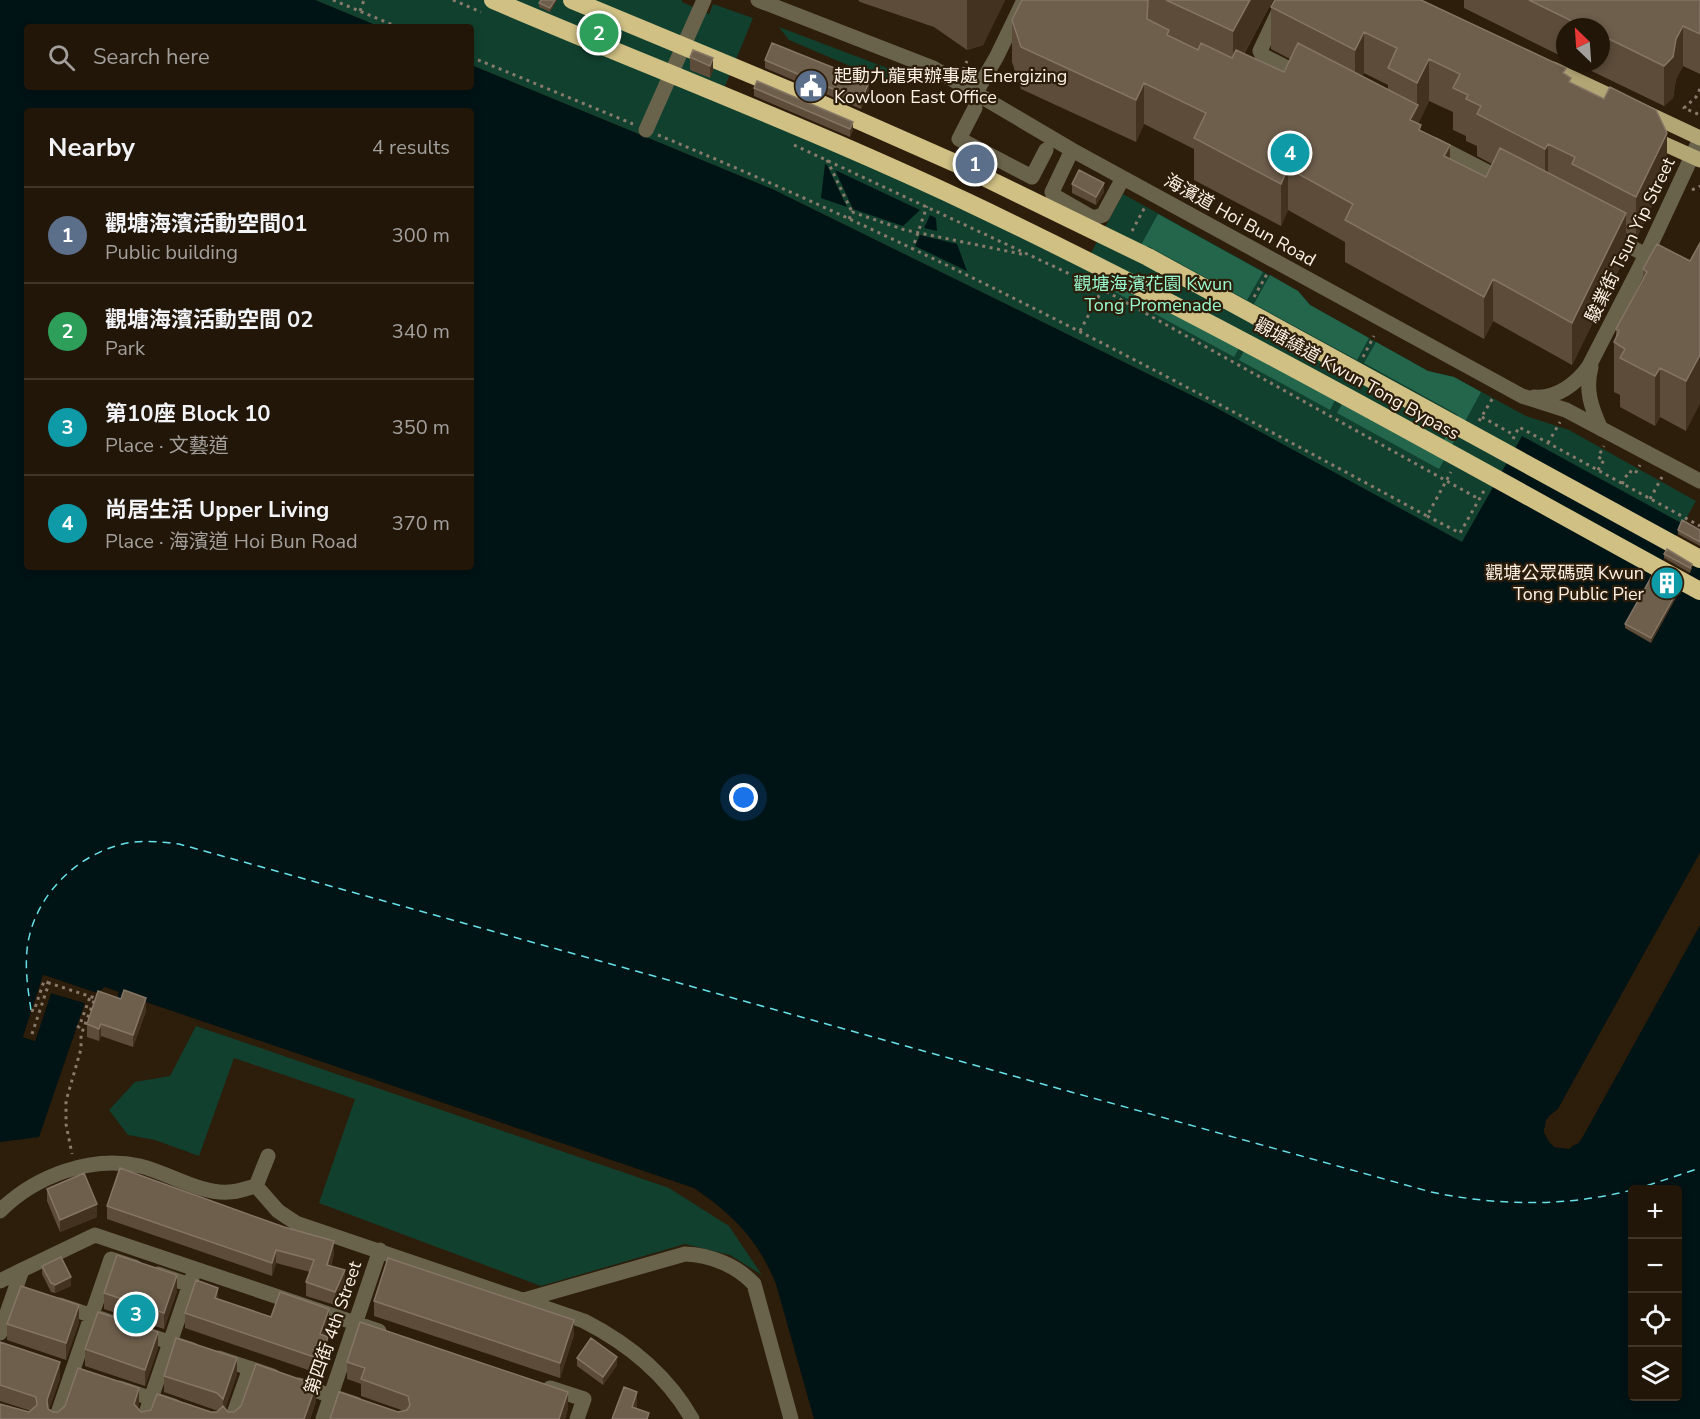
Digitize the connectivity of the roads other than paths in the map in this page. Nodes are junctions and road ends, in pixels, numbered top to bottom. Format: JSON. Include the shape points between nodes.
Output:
{"nodes":[{"id":1,"x":493,"y":0,"type":"edge"},
{"id":2,"x":572,"y":0,"type":"edge"},
{"id":3,"x":704,"y":0,"type":"edge"},
{"id":4,"x":758,"y":0,"type":"edge"},
{"id":5,"x":1023,"y":0,"type":"edge"},
{"id":6,"x":1284,"y":0,"type":"edge"},
{"id":7,"x":1534,"y":60,"type":"edge"},
{"id":8,"x":1316,"y":83,"type":"edge"},
{"id":9,"x":975,"y":101,"type":"junction"},
{"id":10,"x":646,"y":130,"type":"road end"},
{"id":11,"x":1640,"y":133,"type":"edge"},
{"id":12,"x":1422,"y":138,"type":"edge"},
{"id":13,"x":1700,"y":139,"type":"edge"},
{"id":14,"x":1047,"y":150,"type":"dead end"},
{"id":15,"x":1072,"y":150,"type":"junction"},
{"id":16,"x":1696,"y":159,"type":"edge"},
{"id":17,"x":1123,"y":178,"type":"junction"},
{"id":18,"x":1518,"y":188,"type":"edge"},
{"id":19,"x":1592,"y":226,"type":"edge"},
{"id":20,"x":1646,"y":255,"type":"junction"},
{"id":21,"x":1594,"y":358,"type":"junction"},
{"id":22,"x":1522,"y":396,"type":"junction"},
{"id":23,"x":1601,"y":429,"type":"junction"},
{"id":24,"x":1700,"y":481,"type":"edge"},
{"id":25,"x":1700,"y":559,"type":"edge"},
{"id":26,"x":1700,"y":591,"type":"edge"},
{"id":27,"x":268,"y":1156,"type":"dead end"},
{"id":28,"x":256,"y":1186,"type":"junction"},
{"id":29,"x":0,"y":1211,"type":"edge"},
{"id":30,"x":380,"y":1250,"type":"junction"},
{"id":31,"x":195,"y":1269,"type":"junction"},
{"id":32,"x":22,"y":1270,"type":"junction"},
{"id":33,"x":0,"y":1281,"type":"edge"},
{"id":34,"x":190,"y":1285,"type":"junction"},
{"id":35,"x":524,"y":1300,"type":"junction"},
{"id":36,"x":48,"y":1301,"type":"edge"},
{"id":37,"x":4,"y":1310,"type":"edge"},
{"id":38,"x":91,"y":1315,"type":"junction"},
{"id":39,"x":356,"y":1323,"type":"junction"},
{"id":40,"x":0,"y":1333,"type":"edge"},
{"id":41,"x":399,"y":1337,"type":"edge"},
{"id":42,"x":170,"y":1342,"type":"junction"},
{"id":43,"x":249,"y":1368,"type":"junction"},
{"id":44,"x":106,"y":1383,"type":"edge"},
{"id":45,"x":540,"y":1384,"type":"edge"},
{"id":46,"x":331,"y":1396,"type":"junction"},
{"id":47,"x":151,"y":1398,"type":"junction"},
{"id":48,"x":371,"y":1409,"type":"edge"},
{"id":49,"x":193,"y":1412,"type":"edge"},
{"id":50,"x":56,"y":1419,"type":"edge"},
{"id":51,"x":144,"y":1419,"type":"edge"},
{"id":52,"x":232,"y":1419,"type":"edge"},
{"id":53,"x":323,"y":1419,"type":"edge"},
{"id":54,"x":577,"y":1419,"type":"edge"},
{"id":55,"x":693,"y":1419,"type":"edge"},
{"id":56,"x":791,"y":1419,"type":"edge"}],
"edges":[{"from":1,"to":26,"type":"highway","name":"觀塘繞道 Kwun Tong Bypass","bridge":true,"via":[[685,82],[815,132],[1091,263],[1213,324]]},
{"from":2,"to":25,"type":"highway","name":"觀塘繞道 Kwun Tong Bypass","bridge":true,"via":[[955,163],[1148,257]]},
{"from":3,"to":10,"type":"street"},
{"from":4,"to":9,"type":"street","name":"海濱道 Hoi Bun Road","via":[[933,68]]},
{"from":5,"to":9,"type":"street"},
{"from":6,"to":8,"type":"street","via":[[1260,51]]},
{"from":7,"to":13,"type":"main road"},
{"from":9,"to":14,"type":"street","via":[[959,139],[1032,177]]},
{"from":9,"to":15,"type":"street","name":"海濱道 Hoi Bun Road"},
{"from":11,"to":16,"type":"main road"},
{"from":12,"to":18,"type":"street"},
{"from":13,"to":16,"type":"street","name":"駿業街 Tsun Yip Street"},
{"from":15,"to":17,"type":"street","name":"海濱道 Hoi Bun Road"},
{"from":15,"to":17,"type":"street","via":[[1052,192],[1093,218],[1103,215]]},
{"from":16,"to":20,"type":"street","name":"駿業街 Tsun Yip Street"},
{"from":17,"to":22,"type":"street","name":"海濱道 Hoi Bun Road"},
{"from":19,"to":20,"type":"street"},
{"from":20,"to":21,"type":"street","name":"駿業街 Tsun Yip Street"},
{"from":21,"to":22,"type":"street","name":"駿業街 Tsun Yip Street","via":[[1583,374],[1560,392],[1542,398]]},
{"from":21,"to":23,"type":"street","name":"駿業街 Tsun Yip Street","via":[[1588,392]]},
{"from":22,"to":23,"type":"street","name":"海濱道 Hoi Bun Road","via":[[1566,410]]},
{"from":23,"to":24,"type":"street","name":"海濱道 Hoi Bun Road"},
{"from":27,"to":28,"type":"street"},
{"from":28,"to":29,"type":"street","via":[[212,1191],[140,1166],[103,1164],[49,1178],[16,1196]]},
{"from":28,"to":30,"type":"street","via":[[278,1211],[296,1223]]},
{"from":30,"to":35,"type":"street"},
{"from":30,"to":39,"type":"street","name":"第四街 4th Street"},
{"from":31,"to":32,"type":"street","via":[[94,1235]]},
{"from":31,"to":34,"type":"street"},
{"from":31,"to":39,"type":"street"},
{"from":32,"to":33,"type":"street"},
{"from":32,"to":37,"type":"street","via":[[20,1292]]},
{"from":34,"to":38,"type":"street","via":[[111,1258]]},
{"from":34,"to":42,"type":"street"},
{"from":35,"to":55,"type":"street","via":[[584,1321],[623,1344],[658,1374]]},
{"from":35,"to":56,"type":"street","via":[[685,1254],[724,1263],[754,1284]]},
{"from":36,"to":38,"type":"street"},
{"from":37,"to":40,"type":"street"},
{"from":38,"to":42,"type":"street"},
{"from":38,"to":50,"type":"street"},
{"from":39,"to":41,"type":"street"},
{"from":39,"to":46,"type":"street","name":"第四街 4th Street"},
{"from":42,"to":43,"type":"street"},
{"from":42,"to":47,"type":"street"},
{"from":43,"to":46,"type":"street"},
{"from":43,"to":52,"type":"street"},
{"from":44,"to":47,"type":"street"},
{"from":45,"to":54,"type":"street","via":[[584,1399]]},
{"from":46,"to":48,"type":"street"},
{"from":46,"to":53,"type":"street","name":"第四街 4th Street"},
{"from":47,"to":49,"type":"street"},
{"from":47,"to":51,"type":"street"}]}
